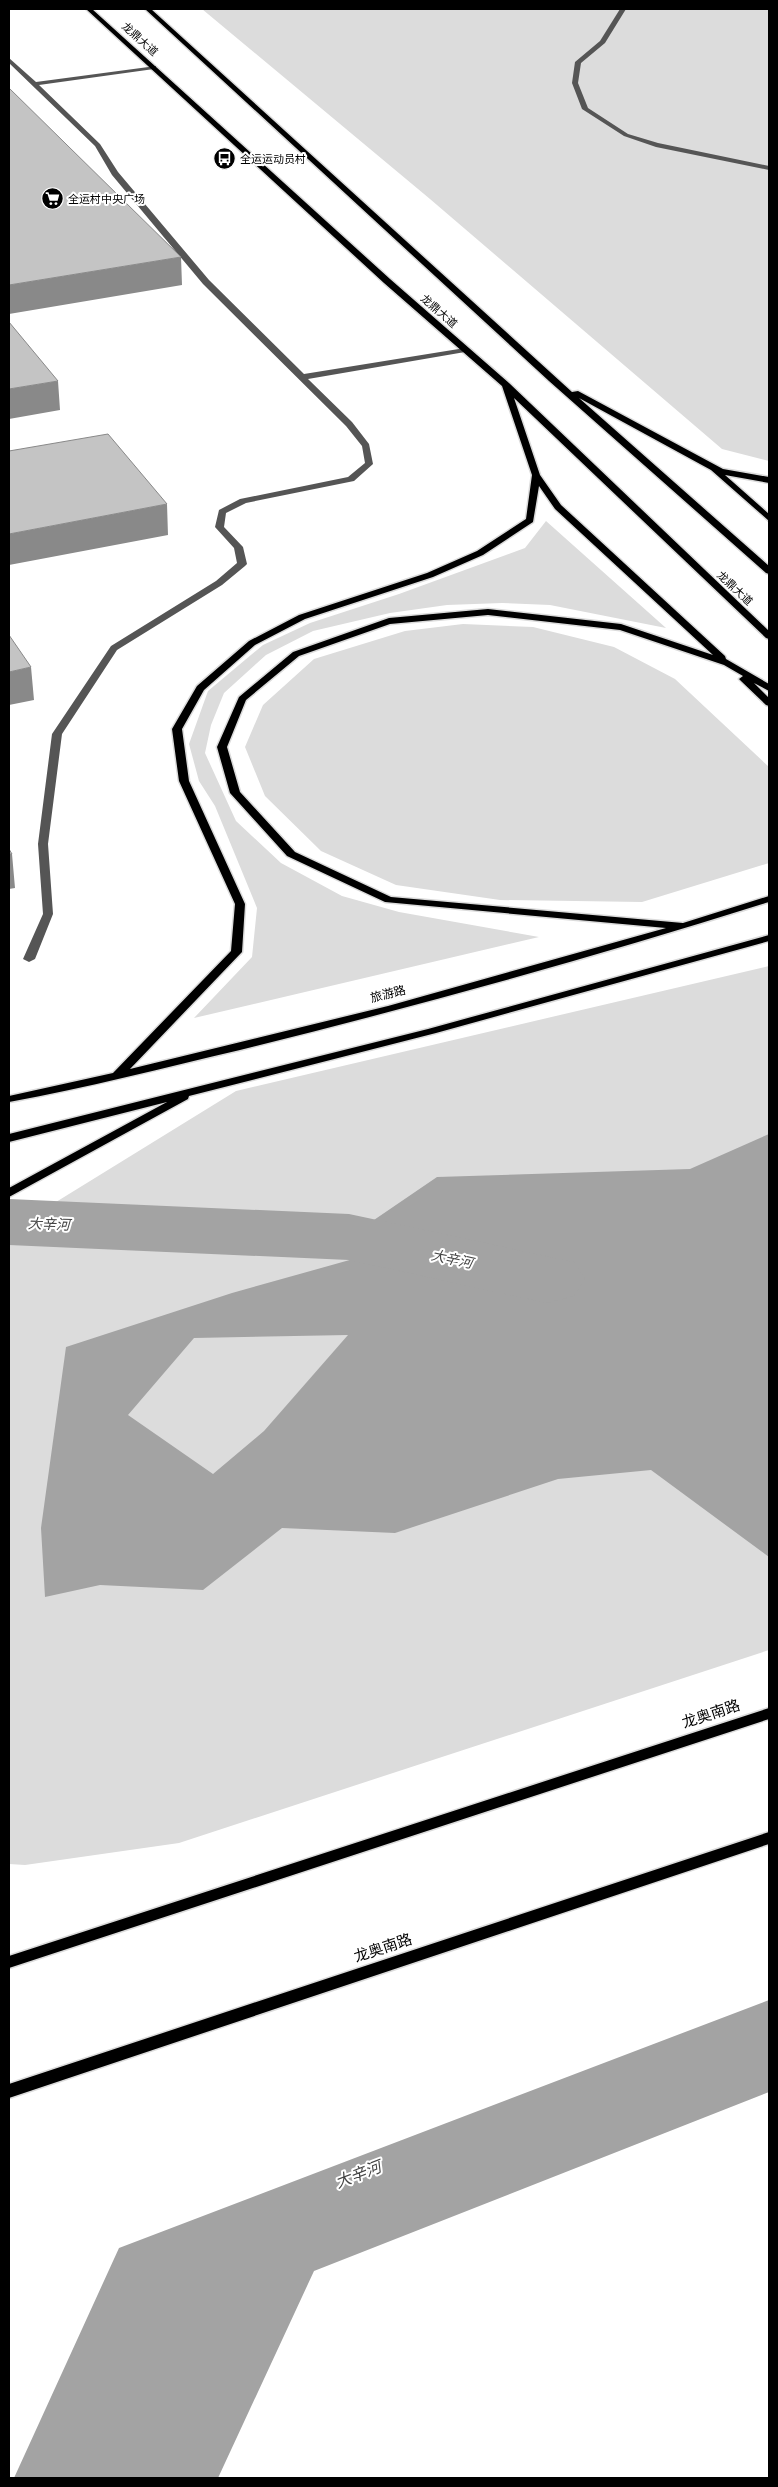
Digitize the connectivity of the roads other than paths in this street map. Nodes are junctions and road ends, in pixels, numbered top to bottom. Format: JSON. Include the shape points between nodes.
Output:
{"nodes":[{"id":1,"x":89,"y":9,"type":"edge"},
{"id":2,"x":148,"y":9,"type":"edge"},
{"id":3,"x":623,"y":9,"type":"edge"},
{"id":4,"x":9,"y":60,"type":"edge"},
{"id":5,"x":154,"y":67,"type":"junction"},
{"id":6,"x":34,"y":84,"type":"junction"},
{"id":7,"x":769,"y":168,"type":"edge"},
{"id":8,"x":465,"y":350,"type":"junction"},
{"id":9,"x":303,"y":377,"type":"junction"},
{"id":10,"x":552,"y":380,"type":"junction"},
{"id":11,"x":506,"y":385,"type":"junction"},
{"id":12,"x":708,"y":463,"type":"junction"},
{"id":13,"x":536,"y":475,"type":"junction"},
{"id":14,"x":769,"y":480,"type":"edge"},
{"id":15,"x":769,"y":518,"type":"edge"},
{"id":16,"x":769,"y":571,"type":"edge"},
{"id":17,"x":769,"y":636,"type":"edge"},
{"id":18,"x":727,"y":662,"type":"junction"},
{"id":19,"x":769,"y":688,"type":"edge"},
{"id":20,"x":769,"y":704,"type":"edge"},
{"id":21,"x":769,"y":899,"type":"edge"},
{"id":22,"x":685,"y":926,"type":"junction"},
{"id":23,"x":769,"y":938,"type":"edge"},
{"id":24,"x":29,"y":959,"type":"dead end"},
{"id":25,"x":117,"y":1076,"type":"junction"},
{"id":26,"x":202,"y":1088,"type":"junction"},
{"id":27,"x":9,"y":1099,"type":"edge"},
{"id":28,"x":9,"y":1138,"type":"edge"},
{"id":29,"x":9,"y":1193,"type":"edge"},
{"id":30,"x":769,"y":1713,"type":"edge"},
{"id":31,"x":763,"y":1840,"type":"edge"},
{"id":32,"x":13,"y":1958,"type":"edge"},
{"id":33,"x":9,"y":2092,"type":"edge"}],
"edges":[{"from":1,"to":5,"type":"main road","name":"龙鼎大道"},
{"from":2,"to":10,"type":"main road","name":"龙鼎大道"},
{"from":3,"to":7,"type":"street","via":[[603,42],[578,62],[575,84],[586,109],[626,134],[656,145]]},
{"from":4,"to":6,"type":"street"},
{"from":5,"to":6,"type":"street"},
{"from":5,"to":8,"type":"main road","name":"龙鼎大道"},
{"from":6,"to":9,"type":"street","via":[[98,145],[115,173],[206,282]]},
{"from":8,"to":9,"type":"street"},
{"from":8,"to":11,"type":"main road","name":"龙鼎大道"},
{"from":9,"to":24,"type":"street","via":[[366,446],[369,464],[351,479],[243,501],[222,512],[219,527],[238,547],[242,564],[219,583],[114,648],[57,734],[43,844],[48,914]]},
{"from":10,"to":12,"type":"main road"},
{"from":10,"to":16,"type":"main road","name":"龙鼎大道"},
{"from":11,"to":13,"type":"main road"},
{"from":11,"to":17,"type":"main road","name":"龙鼎大道"},
{"from":12,"to":14,"type":"main road","via":[[720,471]]},
{"from":12,"to":15,"type":"main road"},
{"from":13,"to":18,"type":"main road","via":[[558,507]]},
{"from":13,"to":25,"type":"main road","via":[[530,520],[480,554],[430,575],[302,617],[252,643],[200,688],[177,729],[184,781],[240,904],[236,952]]},
{"from":18,"to":19,"type":"main road"},
{"from":18,"to":20,"type":"main road"},
{"from":18,"to":22,"type":"main road","via":[[621,627],[488,612],[389,621],[296,654],[242,699],[222,747],[235,793],[291,854],[389,900]]},
{"from":21,"to":22,"type":"main road","name":"旅游路"},
{"from":22,"to":25,"type":"main road","name":"旅游路","via":[[405,1004]]},
{"from":23,"to":26,"type":"main road","via":[[432,1031]]},
{"from":25,"to":27,"type":"main road","name":"旅游路"},
{"from":26,"to":28,"type":"main road"},
{"from":26,"to":29,"type":"main road"},
{"from":30,"to":32,"type":"main road","name":"龙奥南路"},
{"from":31,"to":33,"type":"main road","name":"龙奥南路"}]}
